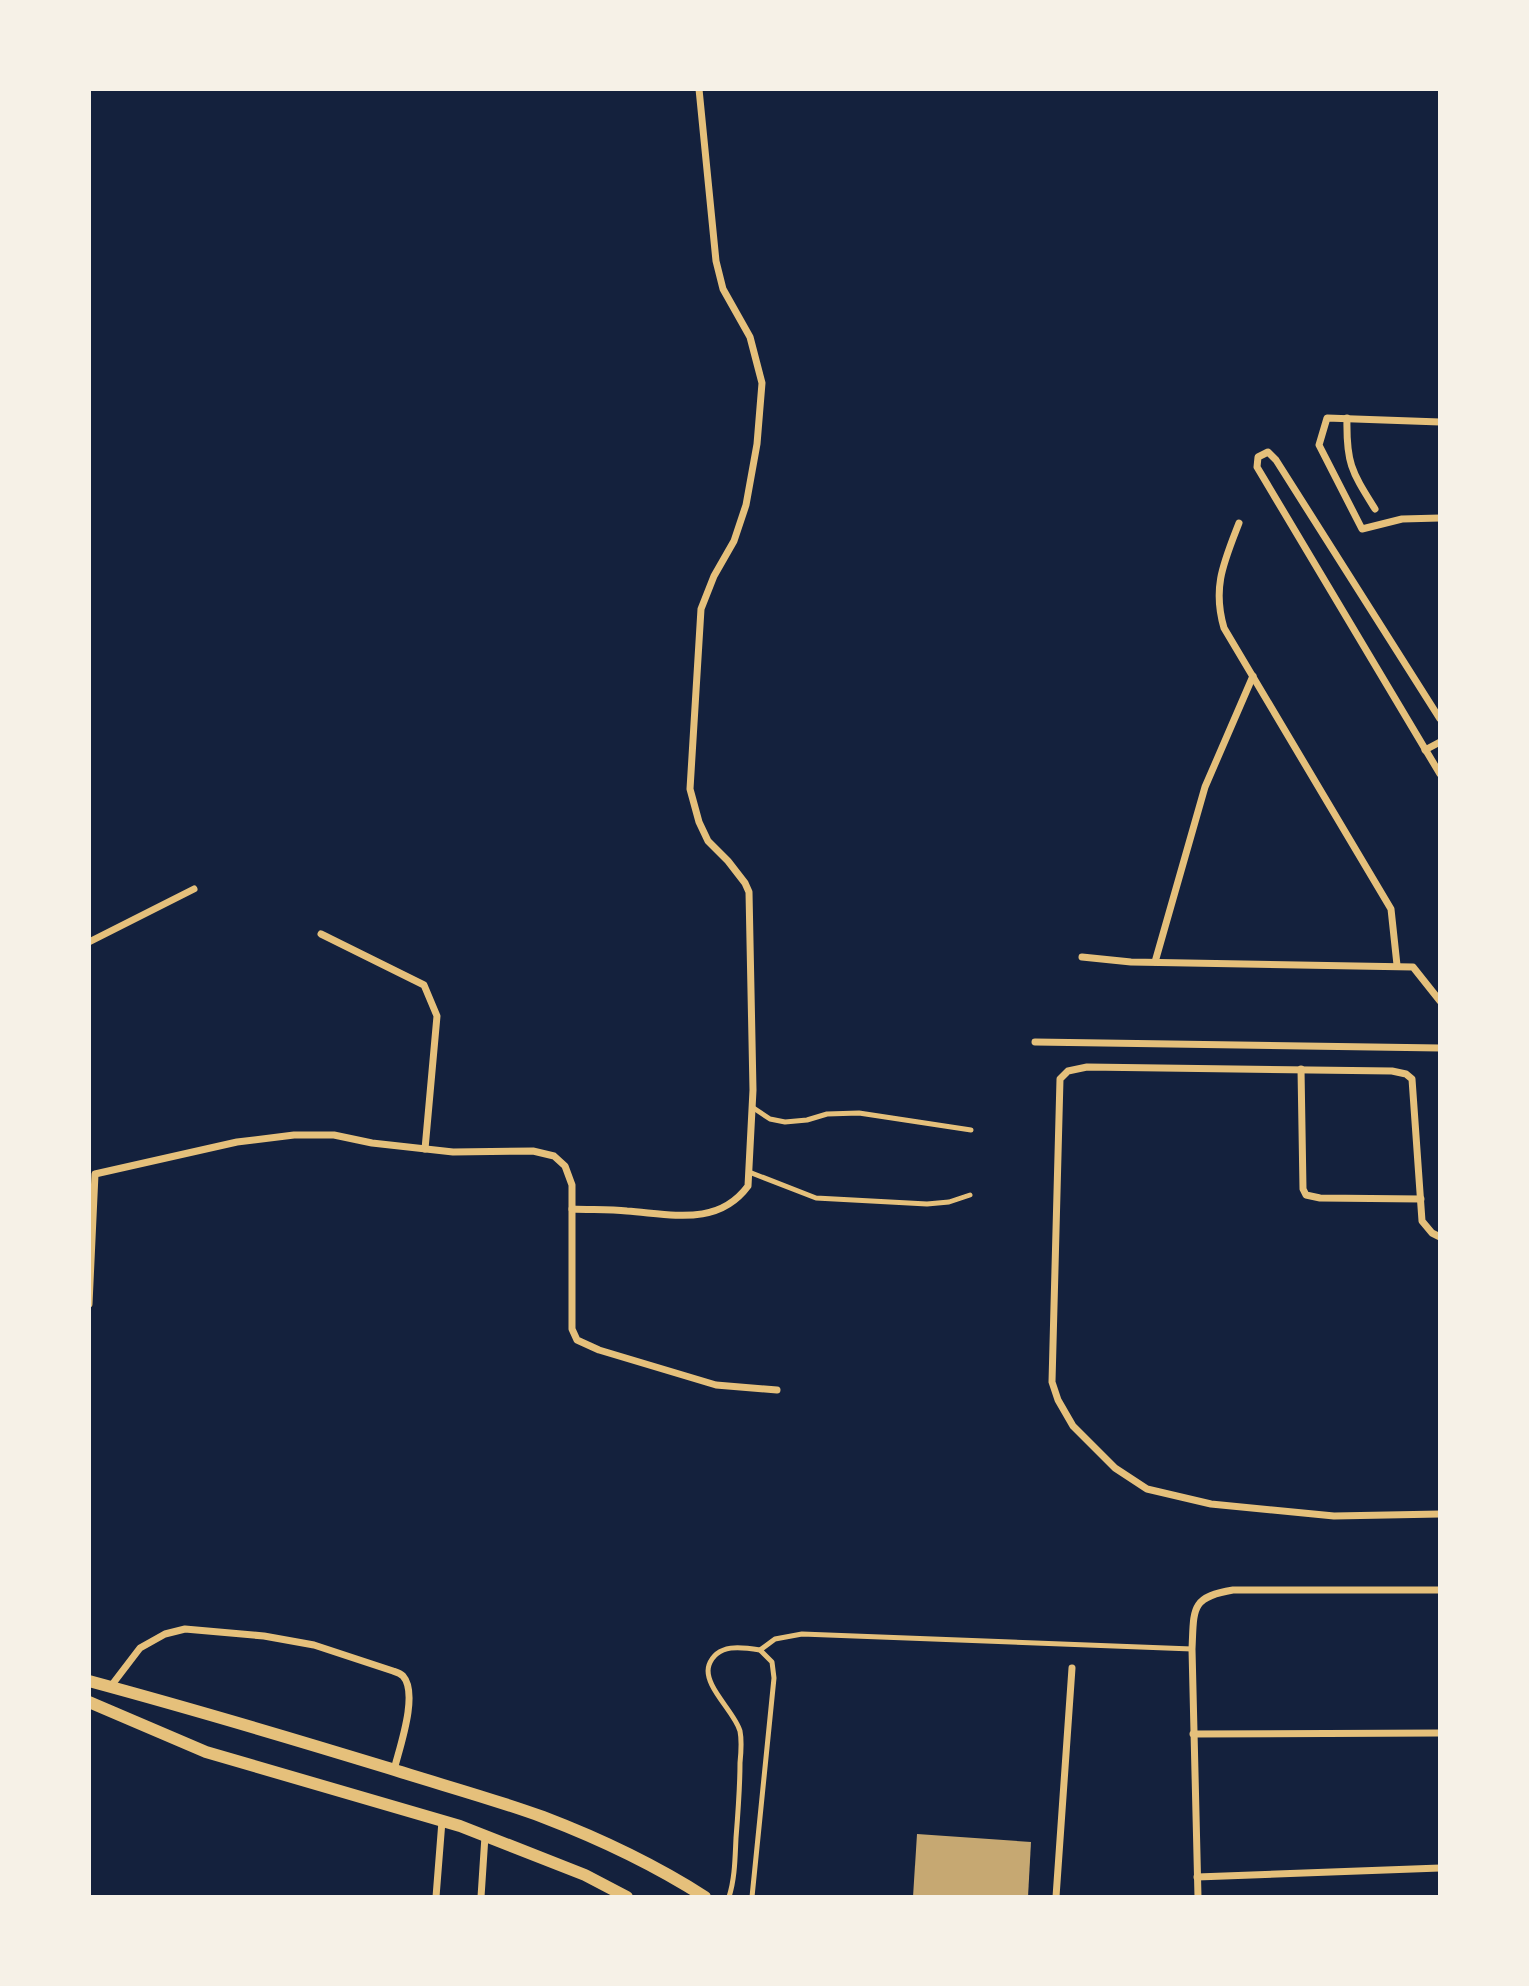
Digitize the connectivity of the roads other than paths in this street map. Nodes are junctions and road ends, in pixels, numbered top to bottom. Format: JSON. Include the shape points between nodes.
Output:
{"nodes":[{"id":1,"x":699,"y":89,"type":"edge"},
{"id":2,"x":1347,"y":418,"type":"junction"},
{"id":3,"x":1440,"y":422,"type":"edge"},
{"id":4,"x":1375,"y":509,"type":"dead end"},
{"id":5,"x":1440,"y":518,"type":"edge"},
{"id":6,"x":1239,"y":523,"type":"dead end"},
{"id":7,"x":1253,"y":676,"type":"junction"},
{"id":8,"x":1440,"y":719,"type":"edge"},
{"id":9,"x":1440,"y":742,"type":"edge"},
{"id":10,"x":1425,"y":750,"type":"junction"},
{"id":11,"x":1439,"y":773,"type":"edge"},
{"id":12,"x":194,"y":889,"type":"dead end"},
{"id":13,"x":321,"y":934,"type":"dead end"},
{"id":14,"x":89,"y":942,"type":"edge"},
{"id":15,"x":1082,"y":957,"type":"dead end"},
{"id":16,"x":1155,"y":962,"type":"junction"},
{"id":17,"x":1397,"y":965,"type":"junction"},
{"id":18,"x":1440,"y":1001,"type":"edge"},
{"id":19,"x":1035,"y":1042,"type":"dead end"},
{"id":20,"x":1440,"y":1048,"type":"edge"},
{"id":21,"x":1301,"y":1069,"type":"junction"},
{"id":22,"x":752,"y":1107,"type":"junction"},
{"id":23,"x":971,"y":1129,"type":"dead end"},
{"id":24,"x":425,"y":1149,"type":"junction"},
{"id":25,"x":749,"y":1172,"type":"junction"},
{"id":26,"x":92,"y":1174,"type":"edge"},
{"id":27,"x":970,"y":1195,"type":"dead end"},
{"id":28,"x":1420,"y":1199,"type":"junction"},
{"id":29,"x":572,"y":1209,"type":"junction"},
{"id":30,"x":1440,"y":1237,"type":"edge"},
{"id":31,"x":89,"y":1304,"type":"edge"},
{"id":32,"x":777,"y":1390,"type":"dead end"},
{"id":33,"x":1440,"y":1514,"type":"edge"},
{"id":34,"x":1440,"y":1590,"type":"edge"},
{"id":35,"x":1192,"y":1649,"type":"junction"},
{"id":36,"x":760,"y":1650,"type":"junction"},
{"id":37,"x":1072,"y":1668,"type":"dead end"},
{"id":38,"x":89,"y":1681,"type":"edge"},
{"id":39,"x":111,"y":1686,"type":"junction"},
{"id":40,"x":89,"y":1702,"type":"edge"},
{"id":41,"x":1440,"y":1732,"type":"edge"},
{"id":42,"x":1193,"y":1734,"type":"junction"},
{"id":43,"x":394,"y":1770,"type":"junction"},
{"id":44,"x":442,"y":1821,"type":"junction"},
{"id":45,"x":485,"y":1836,"type":"junction"},
{"id":46,"x":1440,"y":1868,"type":"edge"},
{"id":47,"x":1197,"y":1877,"type":"junction"},
{"id":48,"x":436,"y":1897,"type":"edge"},
{"id":49,"x":481,"y":1897,"type":"edge"},
{"id":50,"x":627,"y":1897,"type":"edge"},
{"id":51,"x":705,"y":1897,"type":"edge"},
{"id":52,"x":729,"y":1897,"type":"edge"},
{"id":53,"x":752,"y":1897,"type":"edge"},
{"id":54,"x":1056,"y":1897,"type":"edge"},
{"id":55,"x":1198,"y":1897,"type":"edge"}],
"edges":[{"from":1,"to":22,"type":"street","via":[[716,261],[723,289],[750,337],[762,383],[746,505],[701,609],[690,789],[708,841],[749,892]]},
{"from":2,"to":3,"type":"street"},
{"from":2,"to":4,"type":"street","via":[[1350,467]]},
{"from":2,"to":5,"type":"street","via":[[1327,418],[1319,445],[1362,528],[1402,519]]},
{"from":6,"to":7,"type":"street","via":[[1221,569],[1218,607],[1224,628]]},
{"from":7,"to":16,"type":"street","via":[[1205,787]]},
{"from":7,"to":17,"type":"street","via":[[1391,909]]},
{"from":8,"to":10,"type":"street","via":[[1276,460],[1268,452],[1258,457],[1257,467]]},
{"from":9,"to":10,"type":"street"},
{"from":10,"to":11,"type":"street"},
{"from":12,"to":14,"type":"street"},
{"from":13,"to":24,"type":"street","via":[[424,985],[431,999],[437,1016]]},
{"from":15,"to":16,"type":"street"},
{"from":16,"to":17,"type":"street"},
{"from":17,"to":18,"type":"street","via":[[1413,967]]},
{"from":19,"to":20,"type":"street"},
{"from":21,"to":28,"type":"street","via":[[1392,1071],[1412,1079]]},
{"from":21,"to":28,"type":"street","via":[[1306,1195]]},
{"from":21,"to":33,"type":"street","via":[[1087,1067],[1068,1071],[1060,1079],[1052,1382],[1073,1426],[1115,1468],[1147,1489],[1211,1504],[1334,1516]]},
{"from":22,"to":23,"type":"lane","via":[[785,1122],[859,1113]]},
{"from":22,"to":25,"type":"street"},
{"from":24,"to":26,"type":"street","via":[[334,1135],[294,1135],[237,1142]]},
{"from":24,"to":29,"type":"street","via":[[533,1151],[554,1156],[565,1166],[572,1185]]},
{"from":25,"to":27,"type":"lane","via":[[816,1198],[927,1203]]},
{"from":25,"to":29,"type":"street","via":[[748,1186],[740,1197],[705,1214]]},
{"from":26,"to":31,"type":"street"},
{"from":28,"to":30,"type":"street","via":[[1422,1221]]},
{"from":29,"to":32,"type":"street","via":[[572,1329],[577,1340],[716,1385]]},
{"from":34,"to":35,"type":"street","via":[[1213,1593],[1201,1599],[1194,1615]]},
{"from":35,"to":36,"type":"lane","via":[[802,1634],[775,1639]]},
{"from":35,"to":42,"type":"street"},
{"from":36,"to":52,"type":"lane","via":[[728,1648],[718,1652],[708,1672],[741,1734]]},
{"from":36,"to":53,"type":"lane","via":[[772,1662],[774,1678]]},
{"from":37,"to":54,"type":"street"},
{"from":38,"to":39,"type":"street"},
{"from":39,"to":43,"type":"street"},
{"from":39,"to":43,"type":"street","via":[[140,1648],[164,1634],[185,1629],[314,1645],[403,1676],[409,1692],[408,1710]]},
{"from":40,"to":44,"type":"street","via":[[206,1752]]},
{"from":41,"to":42,"type":"street"},
{"from":42,"to":47,"type":"street"},
{"from":43,"to":51,"type":"street","via":[[545,1818]]},
{"from":44,"to":45,"type":"street"},
{"from":44,"to":48,"type":"street"},
{"from":45,"to":49,"type":"street"},
{"from":45,"to":50,"type":"street","via":[[585,1875]]},
{"from":46,"to":47,"type":"street"},
{"from":47,"to":55,"type":"street"}]}
